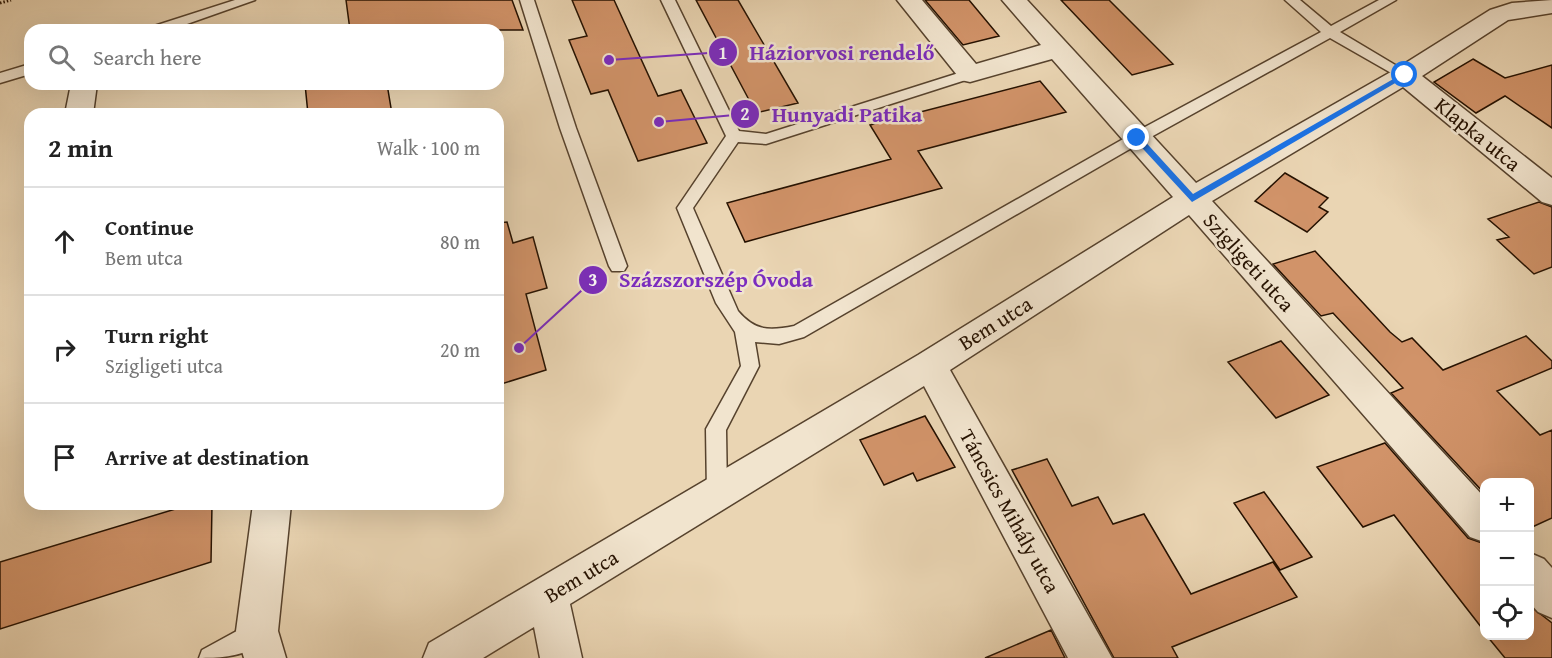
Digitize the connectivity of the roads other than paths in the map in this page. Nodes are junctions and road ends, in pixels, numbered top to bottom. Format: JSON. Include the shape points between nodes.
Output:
{"nodes":[{"id":1,"x":248,"y":0,"type":"edge"},
{"id":2,"x":527,"y":0,"type":"edge"},
{"id":3,"x":668,"y":0,"type":"edge"},
{"id":4,"x":909,"y":0,"type":"edge"},
{"id":5,"x":1014,"y":0,"type":"edge"},
{"id":6,"x":1292,"y":0,"type":"edge"},
{"id":7,"x":1389,"y":0,"type":"edge"},
{"id":8,"x":1552,"y":6,"type":"edge"},
{"id":9,"x":174,"y":24,"type":"edge"},
{"id":10,"x":1331,"y":33,"type":"junction"},
{"id":11,"x":1058,"y":49,"type":"junction"},
{"id":12,"x":24,"y":71,"type":"edge"},
{"id":13,"x":970,"y":74,"type":"junction"},
{"id":14,"x":1405,"y":75,"type":"junction"},
{"id":15,"x":0,"y":78,"type":"edge"},
{"id":16,"x":83,"y":90,"type":"edge"},
{"id":17,"x":80,"y":108,"type":"edge"},
{"id":18,"x":734,"y":136,"type":"junction"},
{"id":19,"x":1137,"y":138,"type":"junction"},
{"id":20,"x":1552,"y":194,"type":"edge"},
{"id":21,"x":1192,"y":199,"type":"junction"},
{"id":22,"x":618,"y":266,"type":"dead end"},
{"id":23,"x":744,"y":330,"type":"junction"},
{"id":24,"x":930,"y":365,"type":"junction"},
{"id":25,"x":717,"y":494,"type":"junction"},
{"id":26,"x":272,"y":510,"type":"edge"},
{"id":27,"x":1480,"y":518,"type":"edge"},
{"id":28,"x":1534,"y":578,"type":"edge"},
{"id":29,"x":548,"y":596,"type":"junction"},
{"id":30,"x":1552,"y":598,"type":"edge"},
{"id":31,"x":261,"y":645,"type":"edge"},
{"id":32,"x":210,"y":658,"type":"edge"},
{"id":33,"x":444,"y":658,"type":"edge"},
{"id":34,"x":561,"y":658,"type":"edge"},
{"id":35,"x":1091,"y":658,"type":"edge"}],
"edges":[{"from":1,"to":9,"type":"lane"},
{"from":2,"to":22,"type":"lane"},
{"from":3,"to":18,"type":"lane"},
{"from":4,"to":13,"type":"street"},
{"from":5,"to":11,"type":"street","name":"Szigligeti utca"},
{"from":6,"to":10,"type":"lane"},
{"from":7,"to":10,"type":"lane"},
{"from":8,"to":14,"type":"street","name":"Bem utca","via":[[1499,15]]},
{"from":10,"to":14,"type":"lane"},
{"from":10,"to":19,"type":"lane"},
{"from":11,"to":13,"type":"street"},
{"from":11,"to":19,"type":"street","name":"Szigligeti utca"},
{"from":12,"to":15,"type":"lane"},
{"from":13,"to":18,"type":"lane","via":[[766,138]]},
{"from":14,"to":20,"type":"street","name":"Klapka utca"},
{"from":14,"to":21,"type":"street","name":"Bem utca"},
{"from":16,"to":17,"type":"street"},
{"from":18,"to":23,"type":"lane","via":[[685,208],[731,318]]},
{"from":19,"to":21,"type":"street","name":"Szigligeti utca"},
{"from":19,"to":23,"type":"lane","via":[[798,332],[776,337]]},
{"from":21,"to":24,"type":"street","name":"Bem utca"},
{"from":21,"to":27,"type":"street","name":"Szigligeti utca"},
{"from":23,"to":25,"type":"lane","via":[[750,366],[716,429]]},
{"from":24,"to":25,"type":"street","name":"Bem utca"},
{"from":24,"to":35,"type":"street","name":"Táncsics Mihály utca"},
{"from":25,"to":29,"type":"street","name":"Bem utca"},
{"from":26,"to":31,"type":"street"},
{"from":28,"to":30,"type":"street"},
{"from":29,"to":33,"type":"street","name":"Bem utca"},
{"from":29,"to":34,"type":"street"},
{"from":31,"to":32,"type":"lane"}]}
